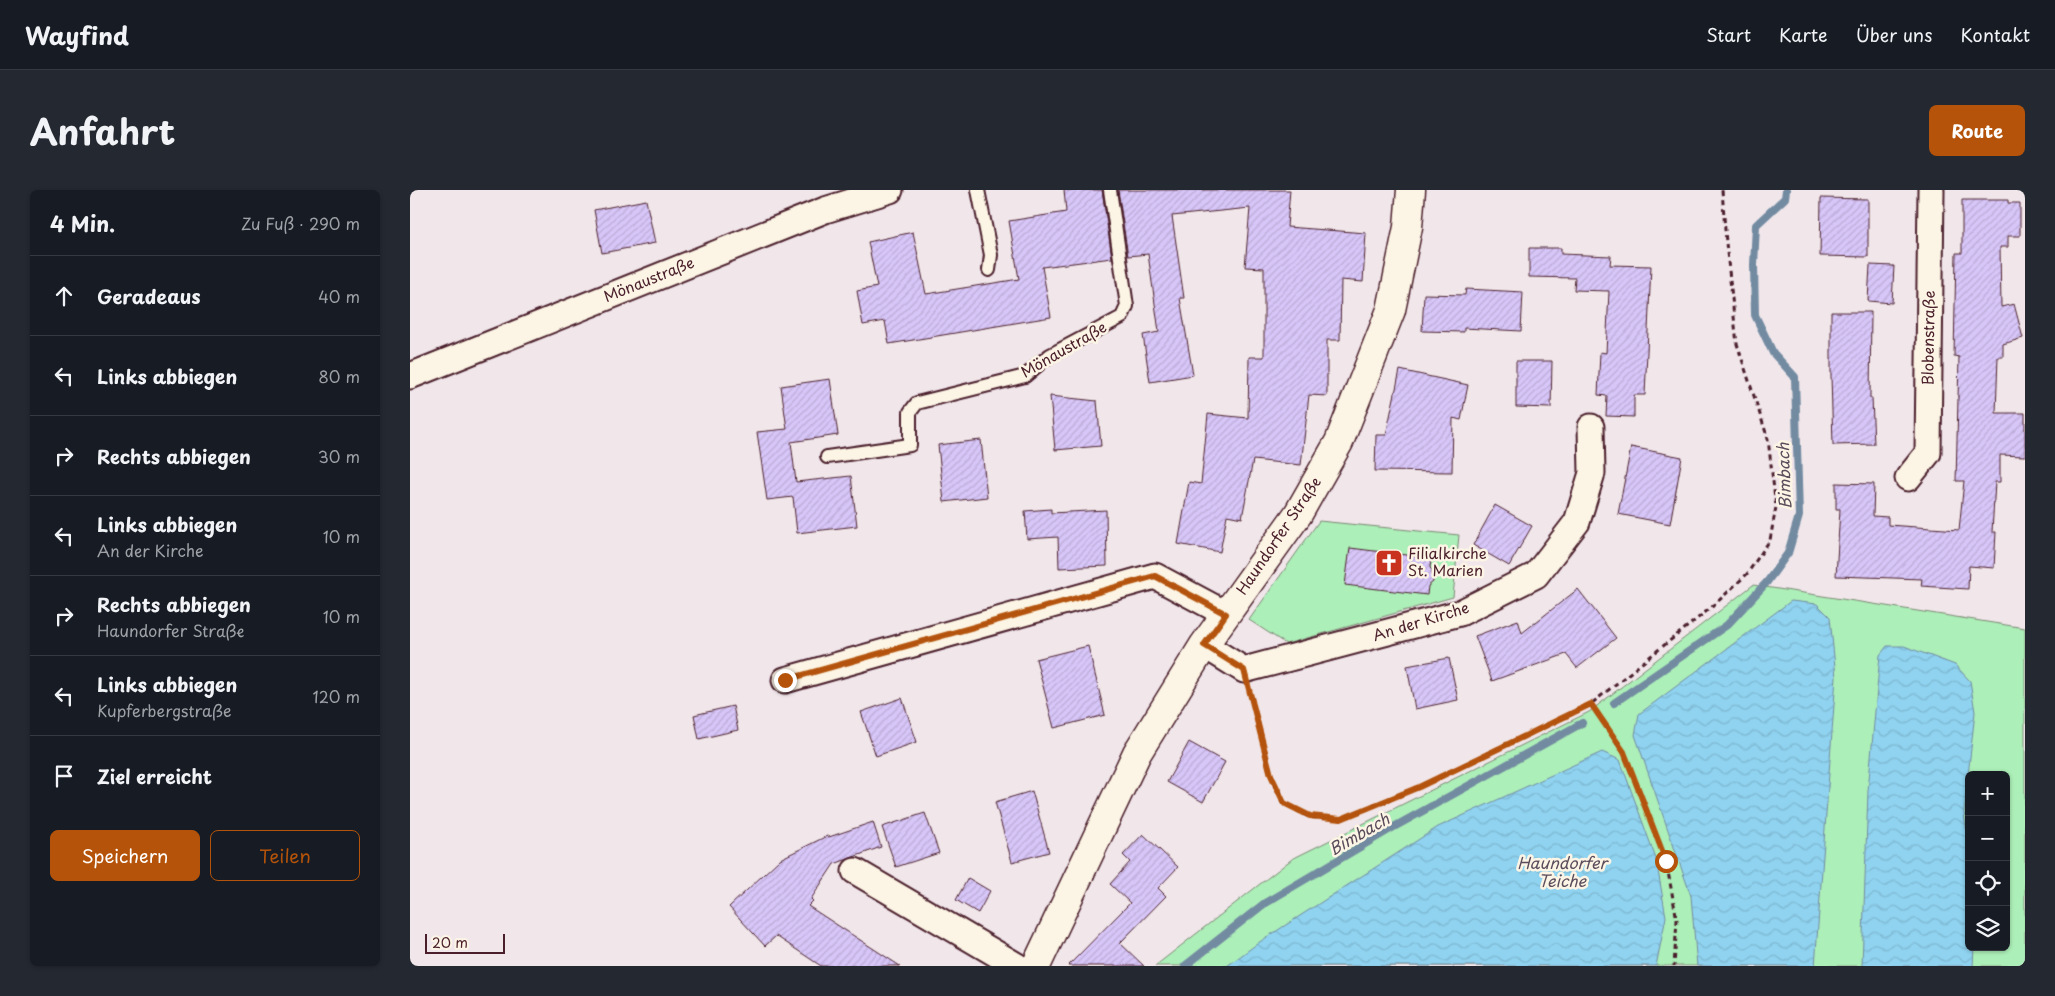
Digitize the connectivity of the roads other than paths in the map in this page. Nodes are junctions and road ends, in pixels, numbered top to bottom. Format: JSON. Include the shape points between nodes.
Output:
{"nodes":[{"id":1,"x":890,"y":190,"type":"edge"},
{"id":2,"x":978,"y":190,"type":"edge"},
{"id":3,"x":1110,"y":190,"type":"edge"},
{"id":4,"x":1412,"y":190,"type":"edge"},
{"id":5,"x":1931,"y":190,"type":"edge"},
{"id":6,"x":989,"y":270,"type":"dead end"},
{"id":7,"x":410,"y":376,"type":"edge"},
{"id":8,"x":1591,"y":427,"type":"dead end"},
{"id":9,"x":827,"y":457,"type":"dead end"},
{"id":10,"x":1908,"y":478,"type":"dead end"},
{"id":11,"x":1226,"y":614,"type":"junction"},
{"id":12,"x":1204,"y":645,"type":"junction"},
{"id":13,"x":785,"y":680,"type":"dead end"},
{"id":14,"x":855,"y":871,"type":"dead end"},
{"id":15,"x":1017,"y":966,"type":"edge"},
{"id":16,"x":1036,"y":966,"type":"edge"}],
"edges":[{"from":1,"to":7,"type":"street","name":"Mönaustraße","via":[[825,210]]},
{"from":2,"to":6,"type":"lane","via":[[991,255]]},
{"from":3,"to":9,"type":"lane","name":"Mönaustraße","via":[[1127,306],[1122,317],[1050,355],[1025,376],[917,403],[910,412],[910,445]]},
{"from":4,"to":11,"type":"street","name":"Haundorfer Straße","via":[[1391,310],[1339,442],[1298,514]]},
{"from":5,"to":10,"type":"street","name":"Blobenstraße","via":[[1928,453]]},
{"from":8,"to":12,"type":"street","name":"An der Kirche","via":[[1592,473],[1577,522],[1536,575],[1460,613],[1244,670]]},
{"from":11,"to":12,"type":"street","name":"Haundorfer Straße"},
{"from":11,"to":13,"type":"street","via":[[1155,576]]},
{"from":12,"to":16,"type":"street","name":"Haundorfer Straße","via":[[1137,754]]},
{"from":14,"to":15,"type":"street"}]}
